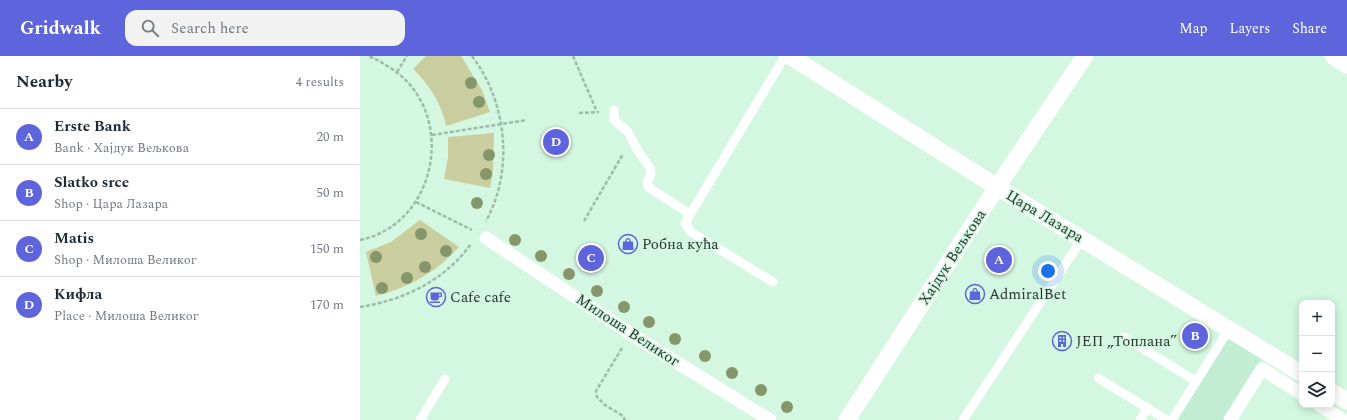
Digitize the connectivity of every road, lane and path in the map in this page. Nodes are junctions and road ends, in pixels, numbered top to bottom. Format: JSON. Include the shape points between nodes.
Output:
{"nodes":[{"id":1,"x":368,"y":56,"type":"edge"},
{"id":2,"x":407,"y":56,"type":"edge"},
{"id":3,"x":472,"y":56,"type":"edge"},
{"id":4,"x":573,"y":56,"type":"edge"},
{"id":5,"x":785,"y":56,"type":"edge"},
{"id":6,"x":790,"y":56,"type":"edge"},
{"id":7,"x":1086,"y":56,"type":"edge"},
{"id":8,"x":1333,"y":56,"type":"edge"},
{"id":9,"x":1347,"y":64,"type":"edge"},
{"id":10,"x":397,"y":72,"type":"junction"},
{"id":11,"x":614,"y":110,"type":"joint"},
{"id":12,"x":597,"y":112,"type":"junction"},
{"id":13,"x":579,"y":113,"type":"dead end"},
{"id":14,"x":527,"y":120,"type":"dead end"},
{"id":15,"x":501,"y":124,"type":"junction"},
{"id":16,"x":432,"y":135,"type":"junction"},
{"id":17,"x":632,"y":138,"type":"junction"},
{"id":18,"x":997,"y":187,"type":"junction"},
{"id":19,"x":416,"y":202,"type":"junction"},
{"id":20,"x":690,"y":214,"type":"junction"},
{"id":21,"x":584,"y":221,"type":"dead end"},
{"id":22,"x":483,"y":236,"type":"junction"},
{"id":23,"x":1082,"y":239,"type":"junction"},
{"id":24,"x":360,"y":240,"type":"edge"},
{"id":25,"x":772,"y":282,"type":"dead end"},
{"id":26,"x":360,"y":307,"type":"edge"},
{"id":27,"x":1229,"y":329,"type":"junction"},
{"id":28,"x":631,"y":334,"type":"junction"},
{"id":29,"x":1124,"y":337,"type":"dead end"},
{"id":30,"x":1299,"y":372,"type":"edge"},
{"id":31,"x":1098,"y":378,"type":"dead end"},
{"id":32,"x":445,"y":379,"type":"dead end"},
{"id":33,"x":1196,"y":381,"type":"junction"},
{"id":34,"x":1299,"y":392,"type":"edge"},
{"id":35,"x":1335,"y":394,"type":"edge"},
{"id":36,"x":1347,"y":401,"type":"edge"},
{"id":37,"x":1148,"y":408,"type":"junction"},
{"id":38,"x":1324,"y":408,"type":"edge"},
{"id":39,"x":420,"y":420,"type":"edge"},
{"id":40,"x":625,"y":420,"type":"edge"},
{"id":41,"x":770,"y":420,"type":"edge"},
{"id":42,"x":848,"y":420,"type":"edge"},
{"id":43,"x":963,"y":420,"type":"edge"},
{"id":44,"x":1140,"y":420,"type":"edge"},
{"id":45,"x":1167,"y":420,"type":"edge"},
{"id":46,"x":1172,"y":420,"type":"edge"},
{"id":47,"x":1230,"y":420,"type":"edge"},
{"id":48,"x":1343,"y":420,"type":"edge"}],
"edges":[{"from":1,"to":10,"type":"path"},
{"from":2,"to":10,"type":"path"},
{"from":3,"to":15,"type":"path","via":[[488,83]]},
{"from":4,"to":12,"type":"path"},
{"from":5,"to":20,"type":"lane"},
{"from":6,"to":18,"type":"street","name":"Цара Лазара"},
{"from":7,"to":18,"type":"street","name":"Хајдук Вељкова"},
{"from":8,"to":9,"type":"street"},
{"from":10,"to":16,"type":"path","via":[[417,95],[426,111]]},
{"from":11,"to":12,"type":"path"},
{"from":11,"to":17,"type":"lane","via":[[616,124]]},
{"from":12,"to":13,"type":"path"},
{"from":14,"to":15,"type":"path"},
{"from":15,"to":16,"type":"path"},
{"from":15,"to":22,"type":"path","via":[[503,143],[500,181]]},
{"from":16,"to":19,"type":"path","via":[[432,159],[427,182]]},
{"from":17,"to":20,"type":"lane","via":[[650,168],[648,187]]},
{"from":17,"to":21,"type":"path"},
{"from":18,"to":23,"type":"street","name":"Цара Лазара"},
{"from":18,"to":42,"type":"street","name":"Хајдук Вељкова"},
{"from":19,"to":22,"type":"path"},
{"from":19,"to":24,"type":"path","via":[[396,223]]},
{"from":20,"to":25,"type":"lane","via":[[685,223],[691,232]]},
{"from":22,"to":26,"type":"path","via":[[446,271],[426,285],[380,304]]},
{"from":22,"to":28,"type":"street","name":"Милоша Великог"},
{"from":23,"to":27,"type":"street","name":"Цара Лазара"},
{"from":23,"to":43,"type":"lane"},
{"from":27,"to":30,"type":"street","name":"Цара Лазара"},
{"from":27,"to":33,"type":"lane"},
{"from":28,"to":40,"type":"path","via":[[596,392],[600,401]]},
{"from":28,"to":41,"type":"street","name":"Милоша Великог"},
{"from":29,"to":33,"type":"lane"},
{"from":31,"to":37,"type":"lane"},
{"from":32,"to":39,"type":"lane"},
{"from":33,"to":46,"type":"lane"},
{"from":34,"to":47,"type":"street","via":[[1262,369]]},
{"from":35,"to":36,"type":"street"},
{"from":37,"to":44,"type":"lane"},
{"from":37,"to":45,"type":"lane"},
{"from":38,"to":48,"type":"street"}]}
